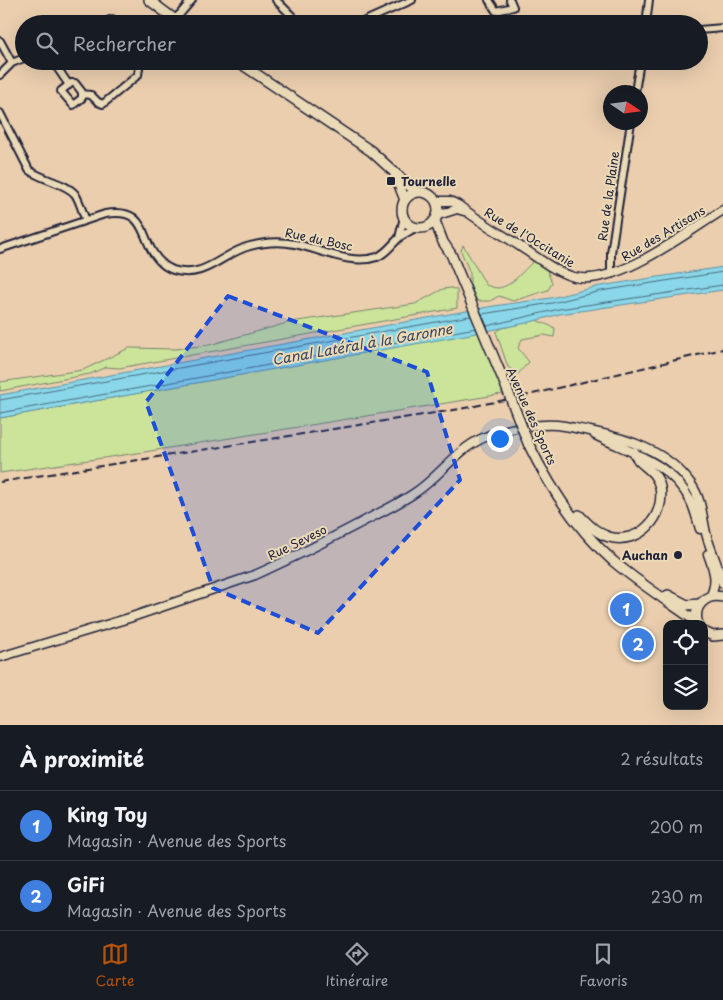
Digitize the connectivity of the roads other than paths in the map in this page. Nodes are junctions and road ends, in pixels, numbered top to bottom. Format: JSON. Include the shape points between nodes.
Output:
{"nodes":[{"id":1,"x":149,"y":0,"type":"edge"},
{"id":2,"x":192,"y":0,"type":"edge"},
{"id":3,"x":276,"y":0,"type":"edge"},
{"id":4,"x":412,"y":0,"type":"edge"},
{"id":5,"x":489,"y":0,"type":"edge"},
{"id":6,"x":510,"y":0,"type":"edge"},
{"id":7,"x":649,"y":0,"type":"edge"},
{"id":8,"x":167,"y":15,"type":"edge"},
{"id":9,"x":180,"y":15,"type":"edge"},
{"id":10,"x":291,"y":15,"type":"edge"},
{"id":11,"x":378,"y":15,"type":"edge"},
{"id":12,"x":647,"y":15,"type":"edge"},
{"id":13,"x":723,"y":28,"type":"edge"},
{"id":14,"x":708,"y":29,"type":"edge"},
{"id":15,"x":0,"y":41,"type":"edge"},
{"id":16,"x":15,"y":62,"type":"edge"},
{"id":17,"x":12,"y":63,"type":"junction"},
{"id":18,"x":59,"y":70,"type":"edge"},
{"id":19,"x":139,"y":70,"type":"edge"},
{"id":20,"x":250,"y":70,"type":"edge"},
{"id":21,"x":639,"y":70,"type":"edge"},
{"id":22,"x":0,"y":75,"type":"edge"},
{"id":23,"x":69,"y":84,"type":"junction"},
{"id":24,"x":636,"y":85,"type":"edge"},
{"id":25,"x":82,"y":94,"type":"junction"},
{"id":26,"x":0,"y":114,"type":"edge"},
{"id":27,"x":630,"y":130,"type":"edge"},
{"id":28,"x":394,"y":172,"type":"junction"},
{"id":29,"x":416,"y":192,"type":"junction"},
{"id":30,"x":405,"y":200,"type":"junction"},
{"id":31,"x":436,"y":200,"type":"junction"},
{"id":32,"x":723,"y":210,"type":"edge"},
{"id":33,"x":467,"y":212,"type":"junction"},
{"id":34,"x":404,"y":217,"type":"junction"},
{"id":35,"x":436,"y":218,"type":"junction"},
{"id":36,"x":86,"y":220,"type":"junction"},
{"id":37,"x":420,"y":227,"type":"junction"},
{"id":38,"x":399,"y":238,"type":"junction"},
{"id":39,"x":443,"y":242,"type":"junction"},
{"id":40,"x":0,"y":249,"type":"edge"},
{"id":41,"x":613,"y":274,"type":"junction"},
{"id":42,"x":584,"y":430,"type":"junction"},
{"id":43,"x":634,"y":452,"type":"junction"},
{"id":44,"x":553,"y":489,"type":"junction"},
{"id":45,"x":592,"y":539,"type":"junction"},
{"id":46,"x":723,"y":584,"type":"edge"},
{"id":47,"x":710,"y":597,"type":"junction"},
{"id":48,"x":723,"y":597,"type":"edge"},
{"id":49,"x":700,"y":604,"type":"junction"},
{"id":50,"x":693,"y":620,"type":"edge"},
{"id":51,"x":697,"y":620,"type":"edge"},
{"id":52,"x":708,"y":634,"type":"edge"},
{"id":53,"x":723,"y":635,"type":"edge"},
{"id":54,"x":0,"y":657,"type":"edge"}],
"edges":[{"from":1,"to":8,"type":"main road"},
{"from":2,"to":9,"type":"street"},
{"from":3,"to":10,"type":"street"},
{"from":4,"to":11,"type":"street"},
{"from":5,"to":6,"type":"street","via":[[496,11],[513,7]]},
{"from":7,"to":12,"type":"street"},
{"from":13,"to":14,"type":"street"},
{"from":15,"to":17,"type":"street"},
{"from":16,"to":17,"type":"street"},
{"from":17,"to":22,"type":"street"},
{"from":18,"to":23,"type":"street"},
{"from":19,"to":25,"type":"street","via":[[138,75],[103,104],[91,95]]},
{"from":20,"to":28,"type":"main road","via":[[371,151]]},
{"from":21,"to":24,"type":"street"},
{"from":23,"to":25,"type":"street","via":[[75,83]]},
{"from":23,"to":25,"type":"street","via":[[61,91],[73,105],[82,98]]},
{"from":26,"to":36,"type":"street","via":[[29,170],[75,194]]},
{"from":27,"to":41,"type":"street","name":"Rue de la Plaine","via":[[611,253]]},
{"from":28,"to":29,"type":"main road"},
{"from":28,"to":30,"type":"main road"},
{"from":29,"to":30,"type":"main road"},
{"from":29,"to":31,"type":"main road","via":[[428,193]]},
{"from":30,"to":34,"type":"main road"},
{"from":31,"to":33,"type":"street","name":"Rue de l'Occitanie","via":[[458,204]]},
{"from":31,"to":35,"type":"main road"},
{"from":32,"to":41,"type":"street","name":"Rue des Artisans","via":[[641,262]]},
{"from":33,"to":35,"type":"street","via":[[457,209]]},
{"from":33,"to":41,"type":"street","name":"Rue de l'Occitanie","via":[[560,271],[575,277]]},
{"from":34,"to":37,"type":"main road","via":[[411,225]]},
{"from":34,"to":38,"type":"street"},
{"from":35,"to":37,"type":"main road"},
{"from":35,"to":39,"type":"main road"},
{"from":36,"to":38,"type":"street","name":"Rue du Bosc","via":[[116,212],[133,216],[155,258],[171,270],[184,272],[199,272],[249,246],[272,242],[295,244],[348,258],[369,259],[379,256]]},
{"from":36,"to":40,"type":"street","name":"Rue du Bosc"},
{"from":37,"to":38,"type":"street","name":"Rue du Bosc"},
{"from":37,"to":39,"type":"main road"},
{"from":39,"to":44,"type":"main road","name":"Avenue des Sports","bridge":true,"via":[[469,296],[528,443]]},
{"from":42,"to":43,"type":"street","name":"Rue Seveso"},
{"from":42,"to":46,"type":"street","name":"Rue Seveso","via":[[644,446],[681,472],[692,484],[701,502],[703,521]]},
{"from":42,"to":54,"type":"street","name":"Rue Seveso","via":[[544,425],[512,429],[484,438],[462,451],[415,493],[272,567],[129,618]]},
{"from":43,"to":44,"type":"main road","via":[[635,457],[657,477],[661,495],[657,515],[650,525],[634,536],[616,538],[600,533]]},
{"from":43,"to":47,"type":"street","name":"Rue Seveso","via":[[670,474],[690,500],[715,576]]},
{"from":44,"to":45,"type":"main road","name":"Avenue des Sports"},
{"from":45,"to":49,"type":"main road","name":"Avenue des Sports","via":[[670,596],[687,605]]},
{"from":45,"to":50,"type":"main road","name":"Avenue des Sports","via":[[612,560]]},
{"from":47,"to":48,"type":"main road"},
{"from":47,"to":49,"type":"main road"},
{"from":49,"to":51,"type":"main road"},
{"from":52,"to":53,"type":"main road"}]}
